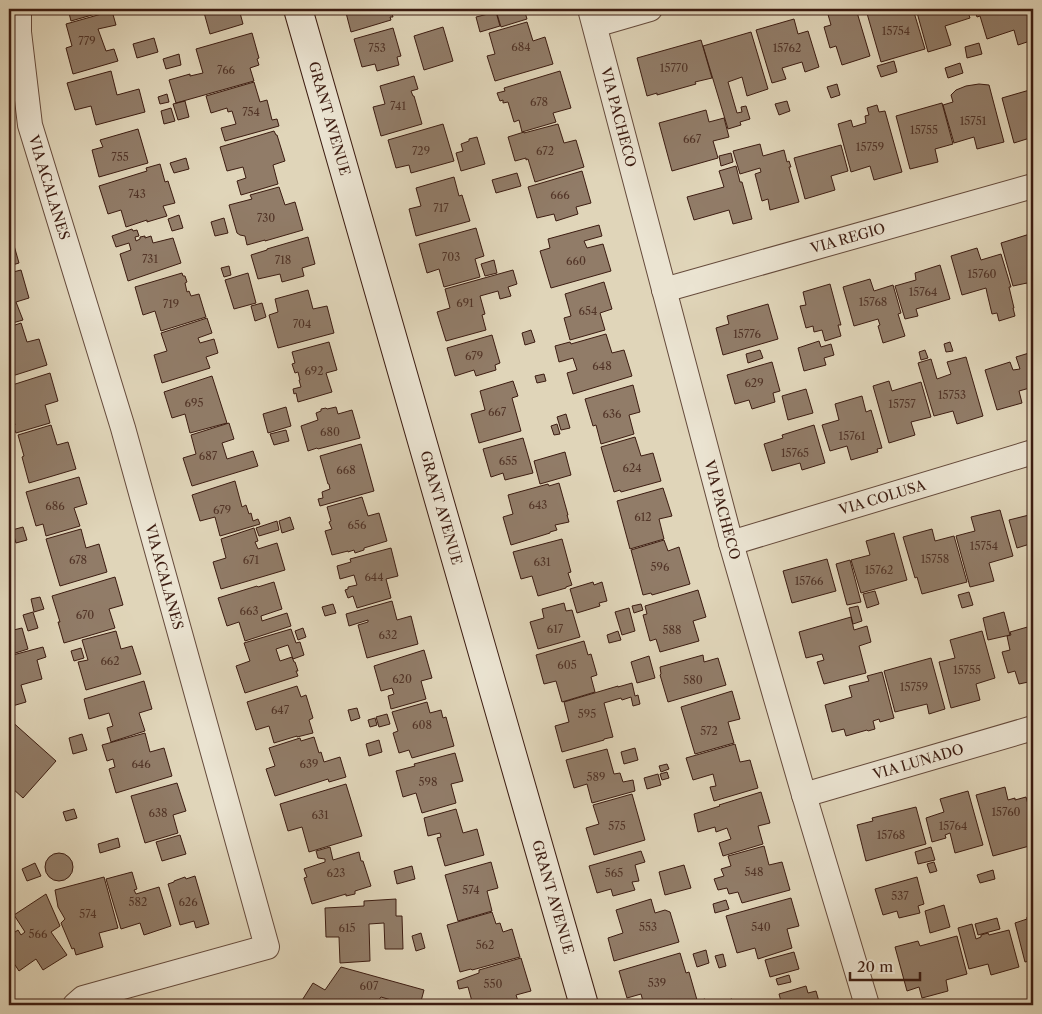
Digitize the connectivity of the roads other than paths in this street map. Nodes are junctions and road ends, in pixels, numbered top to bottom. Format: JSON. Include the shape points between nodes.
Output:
{"nodes":[{"id":1,"x":19,"y":9,"type":"edge"},
{"id":2,"x":298,"y":9,"type":"edge"},
{"id":3,"x":650,"y":9,"type":"edge"},
{"id":4,"x":593,"y":17,"type":"edge"},
{"id":5,"x":1033,"y":186,"type":"edge"},
{"id":6,"x":664,"y":290,"type":"junction"},
{"id":7,"x":1033,"y":452,"type":"edge"},
{"id":8,"x":731,"y":543,"type":"junction"},
{"id":9,"x":1033,"y":728,"type":"edge"},
{"id":10,"x":804,"y":795,"type":"junction"},
{"id":11,"x":75,"y":1005,"type":"edge"},
{"id":12,"x":584,"y":1005,"type":"edge"},
{"id":13,"x":866,"y":1005,"type":"edge"}],
"edges":[{"from":1,"to":11,"type":"street","name":"VIA ACALANES","via":[[30,125],[123,428],[267,948],[84,998]]},
{"from":2,"to":12,"type":"main road","name":"GRANT AVENUE"},
{"from":3,"to":4,"type":"street"},
{"from":4,"to":6,"type":"street","name":"VIA PACHECO"},
{"from":5,"to":6,"type":"street","name":"VIA REGIO"},
{"from":6,"to":8,"type":"street","name":"VIA PACHECO"},
{"from":7,"to":8,"type":"street","name":"VIA COLUSA"},
{"from":8,"to":10,"type":"street","name":"VIA PACHECO"},
{"from":9,"to":10,"type":"street","name":"VIA LUNADO"},
{"from":10,"to":13,"type":"street","name":"VIA PACHECO"}]}
